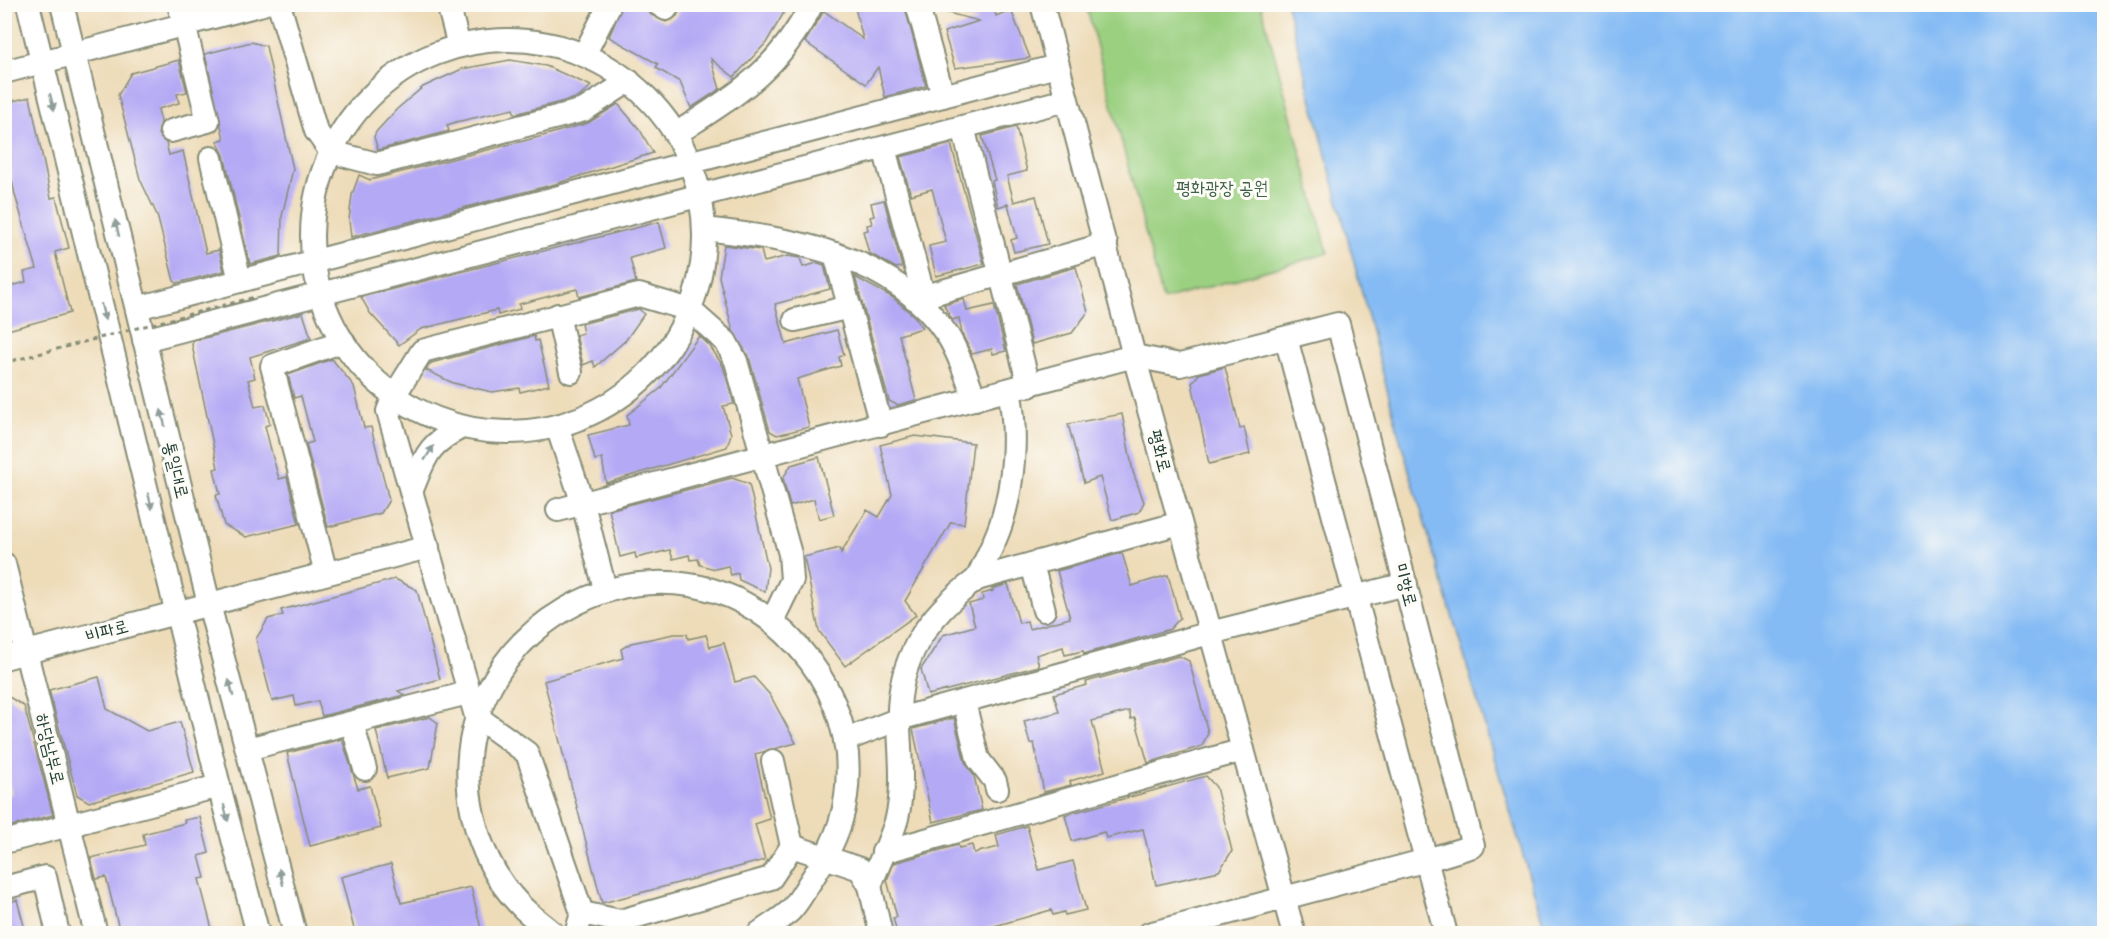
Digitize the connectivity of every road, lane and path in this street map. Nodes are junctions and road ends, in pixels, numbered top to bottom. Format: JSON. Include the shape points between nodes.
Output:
{"nodes":[{"id":1,"x":28,"y":4,"type":"edge"},
{"id":2,"x":62,"y":4,"type":"edge"},
{"id":3,"x":263,"y":4,"type":"edge"},
{"id":4,"x":279,"y":4,"type":"edge"},
{"id":5,"x":448,"y":4,"type":"edge"},
{"id":6,"x":610,"y":4,"type":"edge"},
{"id":7,"x":658,"y":4,"type":"edge"},
{"id":8,"x":669,"y":4,"type":"edge"},
{"id":9,"x":812,"y":4,"type":"edge"},
{"id":10,"x":917,"y":4,"type":"edge"},
{"id":11,"x":1042,"y":4,"type":"edge"},
{"id":12,"x":182,"y":14,"type":"edge"},
{"id":13,"x":459,"y":45,"type":"junction"},
{"id":14,"x":73,"y":53,"type":"junction"},
{"id":15,"x":584,"y":55,"type":"junction"},
{"id":16,"x":42,"y":62,"type":"junction"},
{"id":17,"x":1057,"y":66,"type":"junction"},
{"id":18,"x":4,"y":72,"type":"edge"},
{"id":19,"x":629,"y":81,"type":"junction"},
{"id":20,"x":943,"y":96,"type":"junction"},
{"id":21,"x":1066,"y":100,"type":"junction"},
{"id":22,"x":963,"y":127,"type":"junction"},
{"id":23,"x":171,"y":131,"type":"dead end"},
{"id":24,"x":676,"y":134,"type":"junction"},
{"id":25,"x":884,"y":148,"type":"junction"},
{"id":26,"x":330,"y":152,"type":"junction"},
{"id":27,"x":211,"y":158,"type":"dead end"},
{"id":28,"x":690,"y":163,"type":"junction"},
{"id":29,"x":700,"y":196,"type":"junction"},
{"id":30,"x":704,"y":229,"type":"junction"},
{"id":31,"x":1106,"y":244,"type":"junction"},
{"id":32,"x":835,"y":254,"type":"junction"},
{"id":33,"x":314,"y":262,"type":"junction"},
{"id":34,"x":1002,"y":275,"type":"junction"},
{"id":35,"x":248,"y":289,"type":"junction"},
{"id":36,"x":321,"y":294,"type":"junction"},
{"id":37,"x":920,"y":298,"type":"junction"},
{"id":38,"x":849,"y":307,"type":"junction"},
{"id":39,"x":137,"y":308,"type":"junction"},
{"id":40,"x":690,"y":310,"type":"junction"},
{"id":41,"x":558,"y":315,"type":"junction"},
{"id":42,"x":795,"y":320,"type":"dead end"},
{"id":43,"x":1286,"y":338,"type":"junction"},
{"id":44,"x":144,"y":340,"type":"junction"},
{"id":45,"x":343,"y":341,"type":"junction"},
{"id":46,"x":1134,"y":356,"type":"junction"},
{"id":47,"x":4,"y":363,"type":"edge"},
{"id":48,"x":571,"y":372,"type":"dead end"},
{"id":49,"x":1019,"y":388,"type":"junction"},
{"id":50,"x":394,"y":396,"type":"junction"},
{"id":51,"x":975,"y":399,"type":"junction"},
{"id":52,"x":880,"y":425,"type":"junction"},
{"id":53,"x":557,"y":426,"type":"junction"},
{"id":54,"x":462,"y":427,"type":"junction"},
{"id":55,"x":761,"y":457,"type":"junction"},
{"id":56,"x":411,"y":492,"type":"junction"},
{"id":57,"x":583,"y":504,"type":"junction"},
{"id":58,"x":558,"y":510,"type":"dead end"},
{"id":59,"x":1180,"y":523,"type":"junction"},
{"id":60,"x":428,"y":547,"type":"junction"},
{"id":61,"x":4,"y":564,"type":"edge"},
{"id":62,"x":1032,"y":564,"type":"junction"},
{"id":63,"x":326,"y":573,"type":"junction"},
{"id":64,"x":977,"y":579,"type":"junction"},
{"id":65,"x":1406,"y":584,"type":"junction"},
{"id":66,"x":605,"y":589,"type":"junction"},
{"id":67,"x":1356,"y":597,"type":"junction"},
{"id":68,"x":209,"y":604,"type":"junction"},
{"id":69,"x":1044,"y":610,"type":"dead end"},
{"id":70,"x":177,"y":612,"type":"junction"},
{"id":71,"x":772,"y":621,"type":"junction"},
{"id":72,"x":1210,"y":633,"type":"junction"},
{"id":73,"x":15,"y":655,"type":"edge"},
{"id":74,"x":468,"y":693,"type":"junction"},
{"id":75,"x":964,"y":702,"type":"junction"},
{"id":76,"x":476,"y":716,"type":"junction"},
{"id":77,"x":899,"y":719,"type":"junction"},
{"id":78,"x":352,"y":723,"type":"junction"},
{"id":79,"x":845,"y":740,"type":"junction"},
{"id":80,"x":247,"y":749,"type":"junction"},
{"id":81,"x":1242,"y":750,"type":"junction"},
{"id":82,"x":773,"y":761,"type":"dead end"},
{"id":83,"x":365,"y":769,"type":"dead end"},
{"id":84,"x":219,"y":786,"type":"junction"},
{"id":85,"x":997,"y":789,"type":"dead end"},
{"id":86,"x":69,"y":824,"type":"junction"},
{"id":87,"x":4,"y":842,"type":"edge"},
{"id":88,"x":792,"y":846,"type":"junction"},
{"id":89,"x":883,"y":852,"type":"junction"},
{"id":90,"x":827,"y":856,"type":"junction"},
{"id":91,"x":1427,"y":860,"type":"junction"},
{"id":92,"x":870,"y":886,"type":"junction"},
{"id":93,"x":4,"y":888,"type":"edge"},
{"id":94,"x":1282,"y":898,"type":"junction"},
{"id":95,"x":579,"y":923,"type":"edge"},
{"id":96,"x":58,"y":933,"type":"edge"},
{"id":97,"x":96,"y":933,"type":"edge"},
{"id":98,"x":258,"y":933,"type":"edge"},
{"id":99,"x":295,"y":933,"type":"edge"},
{"id":100,"x":554,"y":933,"type":"edge"},
{"id":101,"x":758,"y":933,"type":"edge"},
{"id":102,"x":881,"y":933,"type":"edge"},
{"id":103,"x":1149,"y":933,"type":"edge"},
{"id":104,"x":1294,"y":933,"type":"edge"},
{"id":105,"x":1446,"y":933,"type":"edge"}],
"edges":[{"from":1,"to":16,"type":"street","name":"통일대로"},
{"from":2,"to":14,"type":"street","name":"통일대로"},
{"from":3,"to":12,"type":"street"},
{"from":4,"to":26,"type":"street","via":[[316,131]]},
{"from":5,"to":13,"type":"street"},
{"from":6,"to":15,"type":"street"},
{"from":7,"to":8,"type":"street","via":[[666,9]]},
{"from":9,"to":24,"type":"street","via":[[796,35],[763,74]]},
{"from":10,"to":20,"type":"street"},
{"from":11,"to":17,"type":"street","name":"평화로"},
{"from":12,"to":14,"type":"street"},
{"from":12,"to":23,"type":"street","via":[[208,122]]},
{"from":13,"to":15,"type":"street","via":[[529,41]]},
{"from":13,"to":26,"type":"street","via":[[423,57],[392,78],[354,115]]},
{"from":14,"to":16,"type":"street"},
{"from":39,"to":14,"type":"street","name":"통일대로","one_way":true},
{"from":15,"to":19,"type":"street"},
{"from":16,"to":18,"type":"street"},
{"from":16,"to":70,"type":"street","name":"통일대로","one_way":true},
{"from":17,"to":20,"type":"street"},
{"from":17,"to":21,"type":"street","name":"평화로"},
{"from":19,"to":24,"type":"street"},
{"from":19,"to":26,"type":"street","via":[[584,110],[377,164]]},
{"from":20,"to":28,"type":"street"},
{"from":21,"to":22,"type":"street"},
{"from":21,"to":31,"type":"street","name":"평화로"},
{"from":22,"to":25,"type":"street"},
{"from":22,"to":34,"type":"street"},
{"from":24,"to":28,"type":"street"},
{"from":25,"to":29,"type":"street"},
{"from":25,"to":37,"type":"street"},
{"from":26,"to":33,"type":"street","via":[[317,194]]},
{"from":27,"to":35,"type":"street"},
{"from":28,"to":29,"type":"street"},
{"from":28,"to":33,"type":"street"},
{"from":29,"to":30,"type":"street"},
{"from":29,"to":36,"type":"street"},
{"from":30,"to":32,"type":"street","via":[[774,238]]},
{"from":30,"to":40,"type":"street","via":[[702,265]]},
{"from":31,"to":34,"type":"street"},
{"from":31,"to":46,"type":"street","name":"평화로"},
{"from":32,"to":37,"type":"street","via":[[880,273]]},
{"from":32,"to":38,"type":"street"},
{"from":33,"to":35,"type":"street"},
{"from":33,"to":36,"type":"street"},
{"from":34,"to":37,"type":"street"},
{"from":34,"to":49,"type":"street"},
{"from":35,"to":39,"type":"street"},
{"from":35,"to":47,"type":"path","bridge":true},
{"from":36,"to":44,"type":"street"},
{"from":36,"to":45,"type":"street"},
{"from":37,"to":51,"type":"street","via":[[948,336]]},
{"from":38,"to":42,"type":"street"},
{"from":38,"to":52,"type":"street"},
{"from":39,"to":44,"type":"street","name":"통일대로"},
{"from":40,"to":41,"type":"street","via":[[639,294]]},
{"from":40,"to":53,"type":"street","via":[[658,362],[637,384],[604,407]]},
{"from":40,"to":55,"type":"street","via":[[726,342],[736,361]]},
{"from":41,"to":48,"type":"street"},
{"from":41,"to":50,"type":"street","via":[[422,351]]},
{"from":43,"to":46,"type":"street","via":[[1180,365]]},
{"from":43,"to":65,"type":"street","name":"미항로","via":[[1338,324]]},
{"from":43,"to":67,"type":"street"},
{"from":68,"to":44,"type":"street","name":"통일대로","one_way":true},
{"from":45,"to":50,"type":"street","via":[[362,367]]},
{"from":45,"to":63,"type":"street","via":[[272,366]]},
{"from":46,"to":49,"type":"street"},
{"from":46,"to":59,"type":"street","name":"평화로"},
{"from":49,"to":51,"type":"street"},
{"from":49,"to":64,"type":"street","via":[[1012,404],[1009,490],[1001,524]]},
{"from":50,"to":54,"type":"street","via":[[418,411]]},
{"from":50,"to":56,"type":"street","via":[[388,411]]},
{"from":51,"to":52,"type":"street"},
{"from":52,"to":55,"type":"street"},
{"from":53,"to":54,"type":"street","via":[[500,433]]},
{"from":53,"to":57,"type":"street"},
{"from":56,"to":54,"type":"street","one_way":true,"via":[[428,451]]},
{"from":55,"to":57,"type":"street"},
{"from":55,"to":71,"type":"street","via":[[790,554],[792,580]]},
{"from":56,"to":60,"type":"street"},
{"from":57,"to":58,"type":"street"},
{"from":57,"to":66,"type":"street"},
{"from":59,"to":62,"type":"street"},
{"from":59,"to":72,"type":"street","name":"평화로"},
{"from":60,"to":63,"type":"street","name":"비파로"},
{"from":60,"to":74,"type":"street"},
{"from":61,"to":73,"type":"street","name":"하당남부로"},
{"from":62,"to":64,"type":"street"},
{"from":62,"to":69,"type":"street"},
{"from":63,"to":68,"type":"street","name":"비파로"},
{"from":64,"to":77,"type":"street","via":[[927,628],[910,653],[900,689]]},
{"from":65,"to":67,"type":"street"},
{"from":65,"to":91,"type":"street","name":"미항로","via":[[1473,846]]},
{"from":66,"to":71,"type":"street","via":[[647,583],[691,586],[734,598]]},
{"from":66,"to":76,"type":"street","via":[[560,611],[522,640],[493,678]]},
{"from":67,"to":72,"type":"street"},
{"from":67,"to":91,"type":"street"},
{"from":68,"to":70,"type":"street","name":"비파로"},
{"from":80,"to":68,"type":"street","name":"통일대로","one_way":true},
{"from":70,"to":73,"type":"street","name":"비파로"},
{"from":70,"to":84,"type":"street","name":"통일대로"},
{"from":71,"to":79,"type":"street","via":[[806,654],[825,684]]},
{"from":72,"to":75,"type":"street"},
{"from":72,"to":81,"type":"street","name":"평화로"},
{"from":73,"to":86,"type":"street","name":"하당남부로"},
{"from":74,"to":76,"type":"street"},
{"from":74,"to":78,"type":"street"},
{"from":75,"to":77,"type":"street"},
{"from":75,"to":85,"type":"street","via":[[978,759]]},
{"from":76,"to":95,"type":"street","via":[[527,753]]},
{"from":76,"to":100,"type":"street","via":[[468,761],[470,801],[482,847],[490,865],[519,904]]},
{"from":77,"to":79,"type":"street"},
{"from":77,"to":89,"type":"street","via":[[902,775],[897,818]]},
{"from":78,"to":80,"type":"street"},
{"from":78,"to":83,"type":"street"},
{"from":79,"to":90,"type":"street","via":[[846,803]]},
{"from":99,"to":80,"type":"street","name":"통일대로","one_way":true},
{"from":81,"to":89,"type":"street"},
{"from":81,"to":94,"type":"street","name":"평화로"},
{"from":82,"to":88,"type":"street"},
{"from":84,"to":86,"type":"street"},
{"from":84,"to":98,"type":"street","name":"통일대로","one_way":true},
{"from":86,"to":87,"type":"street"},
{"from":86,"to":97,"type":"street","name":"하당남부로"},
{"from":88,"to":90,"type":"street"},
{"from":88,"to":95,"type":"street","via":[[771,878],[620,921]]},
{"from":89,"to":92,"type":"street"},
{"from":90,"to":92,"type":"street","via":[[860,869]]},
{"from":90,"to":101,"type":"street","via":[[791,910]]},
{"from":91,"to":94,"type":"street"},
{"from":91,"to":105,"type":"street"},
{"from":92,"to":102,"type":"street"},
{"from":93,"to":96,"type":"street","via":[[45,877]]},
{"from":94,"to":103,"type":"street"},
{"from":94,"to":104,"type":"street","name":"평화로"}]}
